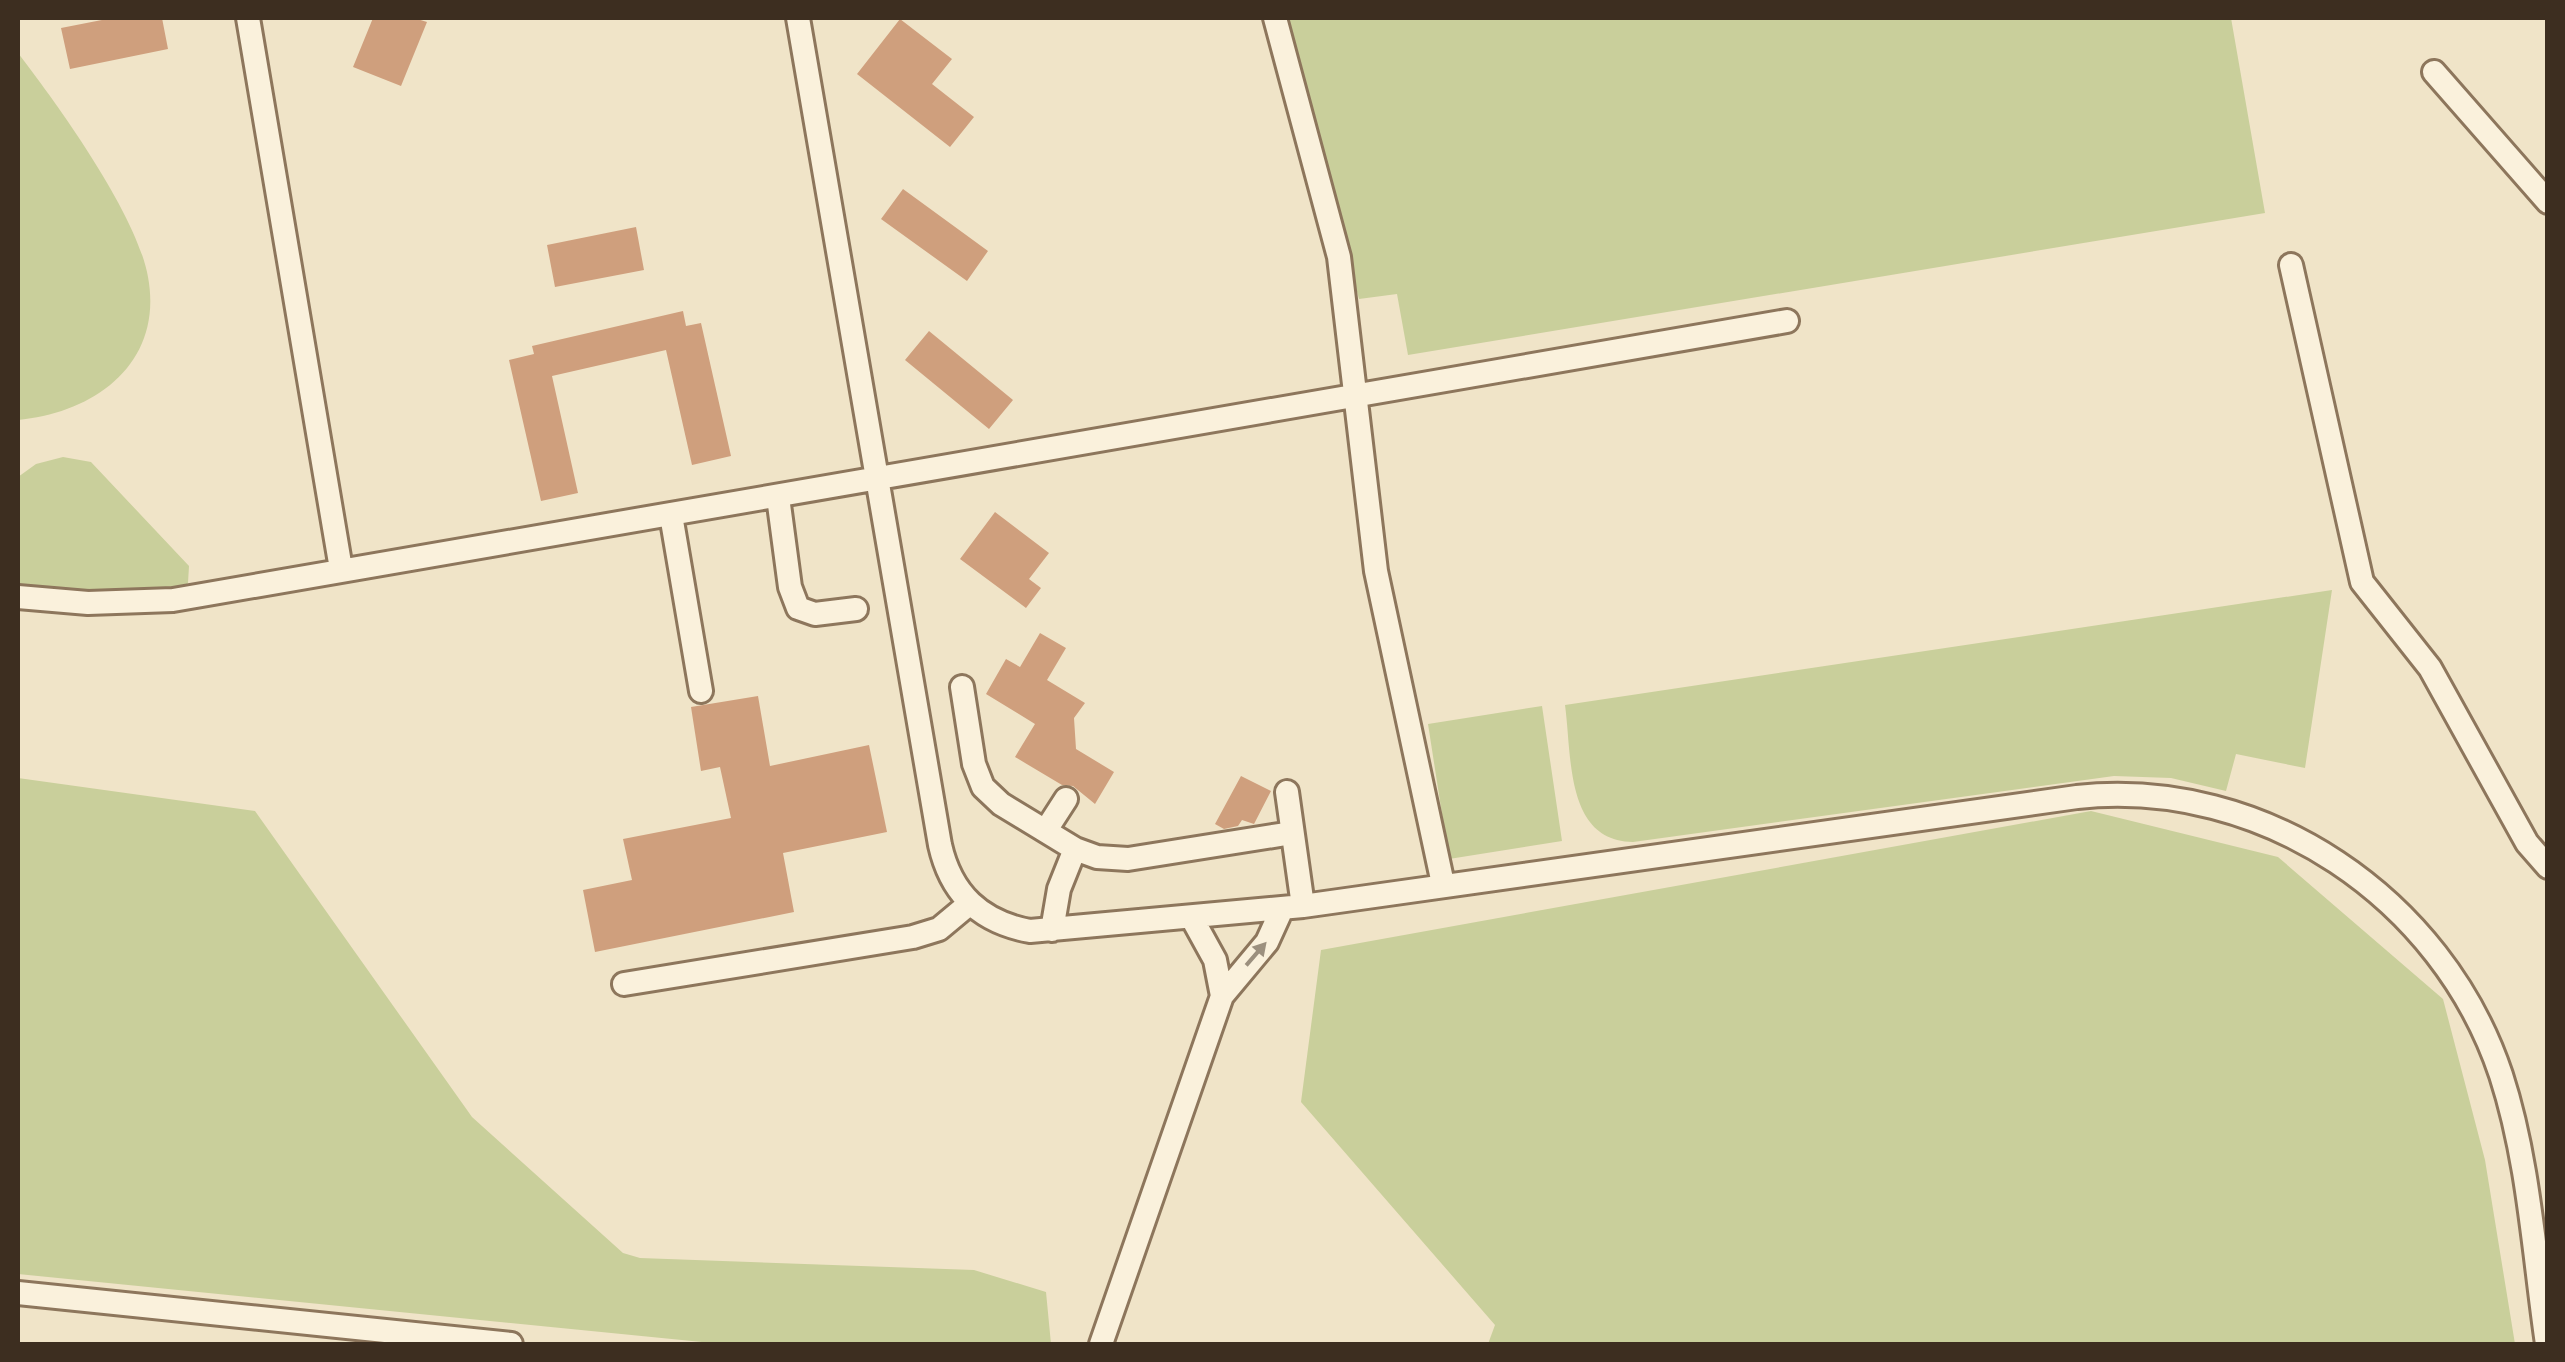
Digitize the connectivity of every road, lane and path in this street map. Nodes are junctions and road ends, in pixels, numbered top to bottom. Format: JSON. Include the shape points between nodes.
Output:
{"nodes":[{"id":1,"x":248,"y":18,"type":"edge"},
{"id":2,"x":798,"y":18,"type":"edge"},
{"id":3,"x":1275,"y":18,"type":"edge"},
{"id":4,"x":2434,"y":72,"type":"dead end"},
{"id":5,"x":2548,"y":202,"type":"edge"},
{"id":6,"x":2291,"y":265,"type":"dead end"},
{"id":7,"x":1787,"y":321,"type":"dead end"},
{"id":8,"x":1353,"y":396,"type":"junction"},
{"id":9,"x":878,"y":480,"type":"junction"},
{"id":10,"x":778,"y":497,"type":"junction"},
{"id":11,"x":671,"y":515,"type":"junction"},
{"id":12,"x":342,"y":569,"type":"junction"},
{"id":13,"x":18,"y":596,"type":"edge"},
{"id":14,"x":856,"y":609,"type":"dead end"},
{"id":15,"x":962,"y":687,"type":"dead end"},
{"id":16,"x":701,"y":691,"type":"dead end"},
{"id":17,"x":1286,"y":792,"type":"dead end"},
{"id":18,"x":1066,"y":799,"type":"dead end"},
{"id":19,"x":1046,"y":830,"type":"junction"},
{"id":20,"x":1292,"y":833,"type":"junction"},
{"id":21,"x":1075,"y":848,"type":"junction"},
{"id":22,"x":2548,"y":868,"type":"edge"},
{"id":23,"x":1444,"y":884,"type":"junction"},
{"id":24,"x":969,"y":904,"type":"junction"},
{"id":25,"x":1292,"y":908,"type":"junction"},
{"id":26,"x":1193,"y":920,"type":"junction"},
{"id":27,"x":1052,"y":930,"type":"junction"},
{"id":28,"x":624,"y":984,"type":"dead end"},
{"id":29,"x":1222,"y":996,"type":"junction"},
{"id":30,"x":18,"y":1293,"type":"edge"},
{"id":31,"x":469,"y":1342,"type":"edge"},
{"id":32,"x":511,"y":1344,"type":"edge"},
{"id":33,"x":1101,"y":1344,"type":"edge"},
{"id":34,"x":2546,"y":1344,"type":"edge"}],
"edges":[{"from":1,"to":12,"type":"lane"},
{"from":2,"to":9,"type":"lane"},
{"from":3,"to":8,"type":"lane","via":[[1339,257]]},
{"from":4,"to":5,"type":"lane"},
{"from":6,"to":22,"type":"lane","via":[[2362,582],[2430,668],[2527,843]]},
{"from":7,"to":8,"type":"lane"},
{"from":8,"to":9,"type":"lane"},
{"from":8,"to":23,"type":"lane","via":[[1384,617]]},
{"from":9,"to":10,"type":"lane"},
{"from":9,"to":24,"type":"lane","via":[[940,846]]},
{"from":10,"to":11,"type":"lane"},
{"from":10,"to":14,"type":"lane","via":[[798,608],[815,614]]},
{"from":11,"to":12,"type":"lane"},
{"from":11,"to":16,"type":"lane"},
{"from":12,"to":13,"type":"lane","via":[[135,603]]},
{"from":15,"to":19,"type":"lane","via":[[983,787]]},
{"from":17,"to":20,"type":"lane"},
{"from":18,"to":19,"type":"lane"},
{"from":19,"to":21,"type":"lane"},
{"from":20,"to":21,"type":"lane","via":[[1128,858]]},
{"from":20,"to":25,"type":"lane"},
{"from":21,"to":27,"type":"lane"},
{"from":23,"to":25,"type":"lane"},
{"from":23,"to":34,"type":"lane","via":[[2108,793],[2171,796],[2260,822],[2342,864],[2390,904],[2433,950],[2470,1006],[2510,1106]]},
{"from":24,"to":27,"type":"lane","via":[[1008,927]]},
{"from":24,"to":28,"type":"lane","via":[[938,929],[913,937]]},
{"from":25,"to":26,"type":"lane"},
{"from":29,"to":25,"type":"lane","one_way":true},
{"from":26,"to":27,"type":"lane"},
{"from":26,"to":29,"type":"lane","via":[[1215,960]]},
{"from":29,"to":33,"type":"lane"},
{"from":30,"to":31,"type":"lane"},
{"from":31,"to":32,"type":"lane"}]}
